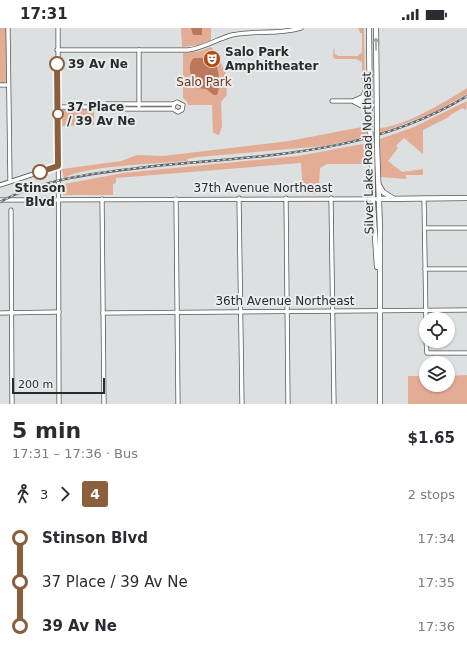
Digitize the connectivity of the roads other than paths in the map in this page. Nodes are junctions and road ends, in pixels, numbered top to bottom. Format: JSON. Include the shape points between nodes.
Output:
{"nodes":[{"id":1,"x":8,"y":28,"type":"edge"},
{"id":2,"x":58,"y":28,"type":"edge"},
{"id":3,"x":301,"y":28,"type":"edge"},
{"id":4,"x":376,"y":28,"type":"edge"},
{"id":5,"x":369,"y":29,"type":"edge"},
{"id":6,"x":57,"y":50,"type":"junction"},
{"id":7,"x":139,"y":50,"type":"junction"},
{"id":8,"x":370,"y":76,"type":"junction"},
{"id":9,"x":0,"y":85,"type":"edge"},
{"id":10,"x":8,"y":85,"type":"junction"},
{"id":11,"x":332,"y":101,"type":"dead end"},
{"id":12,"x":354,"y":101,"type":"junction"},
{"id":13,"x":139,"y":104,"type":"junction"},
{"id":14,"x":370,"y":104,"type":"junction"},
{"id":15,"x":58,"y":107,"type":"junction"},
{"id":16,"x":102,"y":107,"type":"junction"},
{"id":17,"x":139,"y":109,"type":"junction"},
{"id":18,"x":376,"y":111,"type":"junction"},
{"id":19,"x":370,"y":116,"type":"junction"},
{"id":20,"x":58,"y":166,"type":"junction"},
{"id":21,"x":378,"y":179,"type":"junction"},
{"id":22,"x":10,"y":181,"type":"junction"},
{"id":23,"x":0,"y":185,"type":"edge"},
{"id":24,"x":239,"y":198,"type":"junction"},
{"id":25,"x":286,"y":198,"type":"junction"},
{"id":26,"x":331,"y":198,"type":"junction"},
{"id":27,"x":424,"y":198,"type":"junction"},
{"id":28,"x":467,"y":198,"type":"edge"},
{"id":29,"x":102,"y":199,"type":"junction"},
{"id":30,"x":176,"y":199,"type":"junction"},
{"id":31,"x":376,"y":199,"type":"junction"},
{"id":32,"x":394,"y":199,"type":"junction"},
{"id":33,"x":0,"y":200,"type":"edge"},
{"id":34,"x":58,"y":200,"type":"junction"},
{"id":35,"x":12,"y":210,"type":"dead end"},
{"id":36,"x":425,"y":228,"type":"junction"},
{"id":37,"x":467,"y":228,"type":"edge"},
{"id":38,"x":425,"y":269,"type":"junction"},
{"id":39,"x":467,"y":269,"type":"edge"},
{"id":40,"x":426,"y":310,"type":"junction"},
{"id":41,"x":467,"y":310,"type":"edge"},
{"id":42,"x":287,"y":311,"type":"junction"},
{"id":43,"x":332,"y":311,"type":"junction"},
{"id":44,"x":379,"y":311,"type":"junction"},
{"id":45,"x":12,"y":312,"type":"junction"},
{"id":46,"x":59,"y":312,"type":"junction"},
{"id":47,"x":177,"y":312,"type":"junction"},
{"id":48,"x":241,"y":312,"type":"junction"},
{"id":49,"x":0,"y":313,"type":"edge"},
{"id":50,"x":103,"y":313,"type":"junction"},
{"id":51,"x":427,"y":348,"type":"edge"},
{"id":52,"x":467,"y":352,"type":"edge"},
{"id":53,"x":12,"y":404,"type":"edge"},
{"id":54,"x":59,"y":404,"type":"edge"},
{"id":55,"x":104,"y":404,"type":"edge"},
{"id":56,"x":178,"y":404,"type":"edge"},
{"id":57,"x":242,"y":404,"type":"edge"},
{"id":58,"x":288,"y":404,"type":"edge"},
{"id":59,"x":334,"y":404,"type":"edge"},
{"id":60,"x":380,"y":404,"type":"edge"}],
"edges":[{"from":1,"to":10,"type":"street"},
{"from":2,"to":6,"type":"street"},
{"from":3,"to":7,"type":"street","via":[[232,35],[192,50]]},
{"from":18,"to":4,"type":"main road","name":"Silver Lake Road Northeast","one_way":true},
{"from":5,"to":8,"type":"main road"},
{"from":6,"to":7,"type":"street"},
{"from":6,"to":15,"type":"street"},
{"from":7,"to":13,"type":"street"},
{"from":8,"to":12,"type":"main road","via":[[365,95]]},
{"from":8,"to":14,"type":"main road"},
{"from":9,"to":10,"type":"street"},
{"from":10,"to":22,"type":"street"},
{"from":11,"to":12,"type":"street"},
{"from":12,"to":14,"type":"main road"},
{"from":12,"to":19,"type":"main road","via":[[366,108]]},
{"from":13,"to":16,"type":"street","via":[[106,104]]},
{"from":13,"to":17,"type":"street"},
{"from":13,"to":17,"type":"street","via":[[174,106]]},
{"from":14,"to":18,"type":"main road"},
{"from":14,"to":19,"type":"main road"},
{"from":15,"to":16,"type":"street"},
{"from":15,"to":20,"type":"street"},
{"from":16,"to":17,"type":"street"},
{"from":18,"to":21,"type":"main road","name":"Silver Lake Road Northeast","bridge":true},
{"from":19,"to":31,"type":"main road","bridge":true},
{"from":20,"to":22,"type":"street"},
{"from":20,"to":34,"type":"street"},
{"from":21,"to":31,"type":"main road","name":"Silver Lake Road Northeast"},
{"from":21,"to":32,"type":"main road","via":[[382,191]]},
{"from":22,"to":23,"type":"street"},
{"from":24,"to":25,"type":"street","name":"37th Avenue Northeast"},
{"from":24,"to":30,"type":"street","name":"37th Avenue Northeast"},
{"from":24,"to":48,"type":"street"},
{"from":25,"to":26,"type":"street","name":"37th Avenue Northeast"},
{"from":25,"to":42,"type":"street"},
{"from":26,"to":31,"type":"street","name":"37th Avenue Northeast"},
{"from":26,"to":43,"type":"street"},
{"from":27,"to":28,"type":"main road","name":"37th Avenue Northeast"},
{"from":27,"to":32,"type":"main road","name":"37th Avenue Northeast"},
{"from":27,"to":36,"type":"street"},
{"from":29,"to":30,"type":"street","name":"37th Avenue Northeast"},
{"from":29,"to":34,"type":"street","name":"37th Avenue Northeast"},
{"from":29,"to":50,"type":"street"},
{"from":30,"to":47,"type":"street"},
{"from":31,"to":32,"type":"main road","name":"37th Avenue Northeast"},
{"from":31,"to":44,"type":"main road","name":"Silver Lake Road Northeast"},
{"from":33,"to":34,"type":"street","name":"37th Avenue Northeast"},
{"from":34,"to":46,"type":"street"},
{"from":35,"to":45,"type":"street"},
{"from":36,"to":37,"type":"street"},
{"from":36,"to":38,"type":"street"},
{"from":38,"to":39,"type":"street"},
{"from":38,"to":40,"type":"street"},
{"from":40,"to":41,"type":"street","name":"36th Avenue Northeast"},
{"from":40,"to":44,"type":"street","name":"36th Avenue Northeast"},
{"from":42,"to":43,"type":"street","name":"36th Avenue Northeast"},
{"from":42,"to":48,"type":"street","name":"36th Avenue Northeast"},
{"from":42,"to":58,"type":"street"},
{"from":43,"to":44,"type":"street","name":"36th Avenue Northeast"},
{"from":43,"to":59,"type":"street"},
{"from":44,"to":60,"type":"main road","name":"Silver Lake Road Northeast"},
{"from":45,"to":46,"type":"street"},
{"from":45,"to":49,"type":"street"},
{"from":45,"to":53,"type":"street"},
{"from":46,"to":54,"type":"street"},
{"from":47,"to":48,"type":"street","name":"36th Avenue Northeast"},
{"from":47,"to":50,"type":"street","name":"36th Avenue Northeast"},
{"from":47,"to":56,"type":"street"},
{"from":48,"to":57,"type":"street"},
{"from":50,"to":55,"type":"street"},
{"from":51,"to":52,"type":"street","via":[[427,353]]}]}
